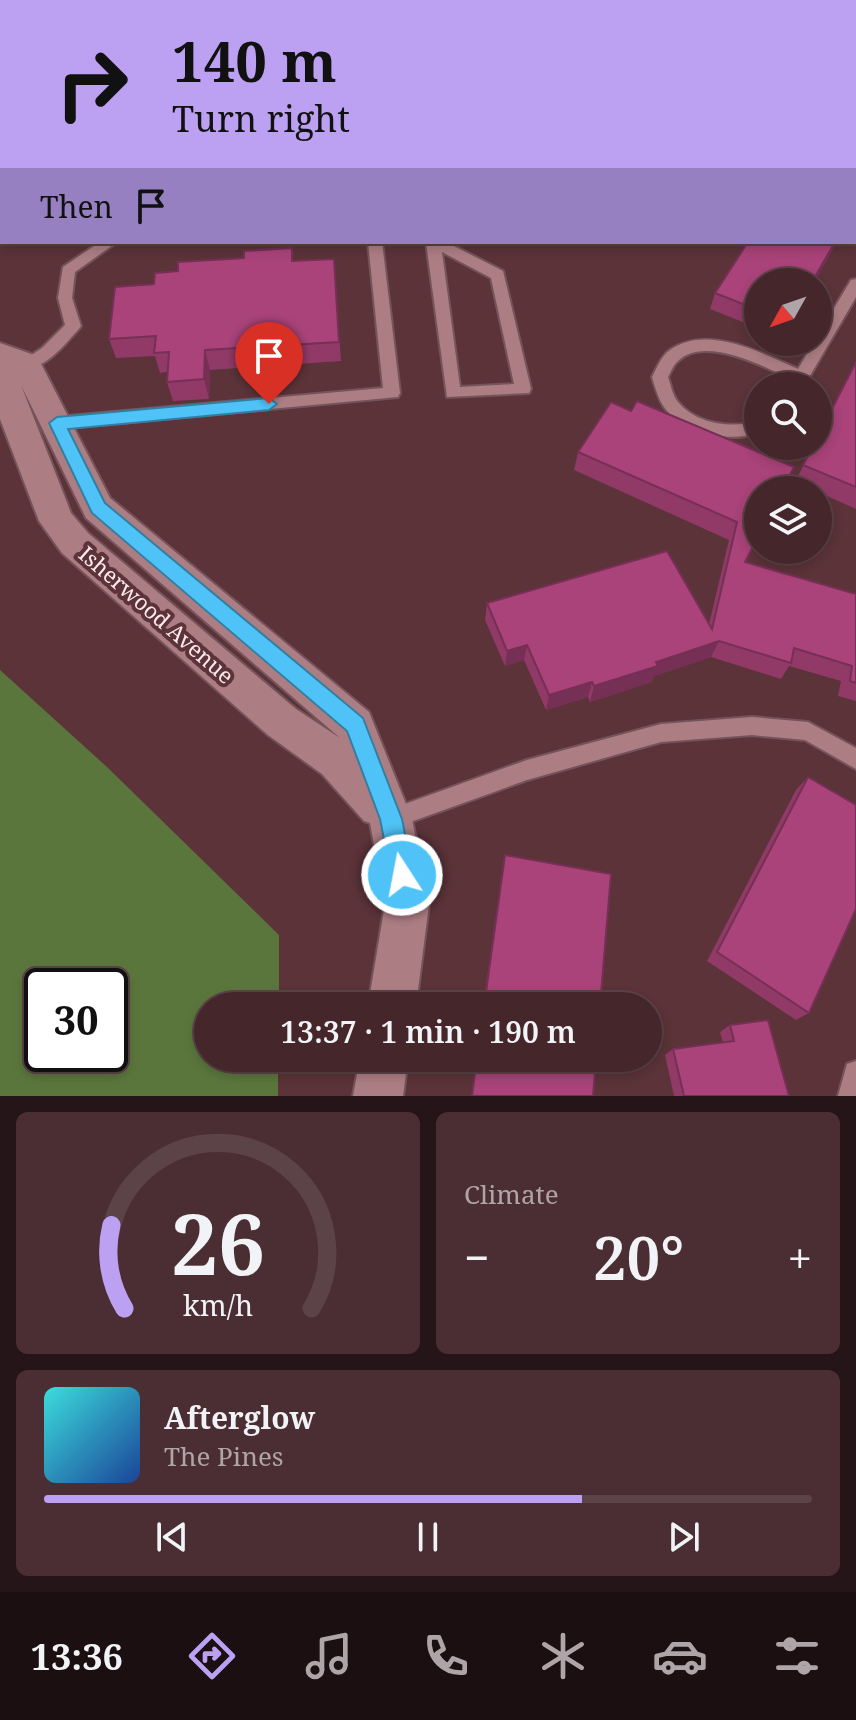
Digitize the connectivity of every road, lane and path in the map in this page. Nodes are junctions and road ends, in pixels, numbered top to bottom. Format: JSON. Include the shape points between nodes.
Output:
{"nodes":[{"id":1,"x":107,"y":244,"type":"edge"},
{"id":2,"x":375,"y":244,"type":"edge"},
{"id":3,"x":433,"y":244,"type":"edge"},
{"id":4,"x":437,"y":244,"type":"edge"},
{"id":5,"x":856,"y":284,"type":"edge"},
{"id":6,"x":7,"y":358,"type":"edge"},
{"id":7,"x":779,"y":372,"type":"edge"},
{"id":8,"x":805,"y":372,"type":"edge"},
{"id":9,"x":57,"y":423,"type":"junction"},
{"id":10,"x":744,"y":433,"type":"edge"},
{"id":11,"x":856,"y":759,"type":"edge"},
{"id":12,"x":391,"y":819,"type":"junction"},
{"id":13,"x":394,"y":992,"type":"edge"},
{"id":14,"x":382,"y":1072,"type":"edge"},
{"id":15,"x":856,"y":1073,"type":"edge"},
{"id":16,"x":378,"y":1096,"type":"edge"},
{"id":17,"x":850,"y":1096,"type":"edge"}],
"edges":[{"from":1,"to":6,"type":"lane","via":[[68,270],[65,298],[73,326],[48,352]]},
{"from":2,"to":9,"type":"lane","via":[[392,393]]},
{"from":3,"to":4,"type":"lane","via":[[453,393],[523,389],[498,275]]},
{"from":5,"to":8,"type":"lane"},
{"from":6,"to":9,"type":"street","name":"Isherwood Avenue"},
{"from":6,"to":12,"type":"street","name":"Isherwood Avenue","via":[[5,390],[57,521],[75,543],[282,722],[337,760]]},
{"from":7,"to":10,"type":"lane","via":[[728,346],[698,347],[674,355],[660,377],[672,407],[709,428]]},
{"from":9,"to":12,"type":"street","name":"Isherwood Avenue","via":[[98,508],[355,725]]},
{"from":11,"to":12,"type":"lane","via":[[808,731],[752,726],[661,733],[527,770]]},
{"from":12,"to":13,"type":"street","name":"Isherwood Avenue","via":[[407,904]]},
{"from":14,"to":16,"type":"street"},
{"from":15,"to":17,"type":"lane"}]}
